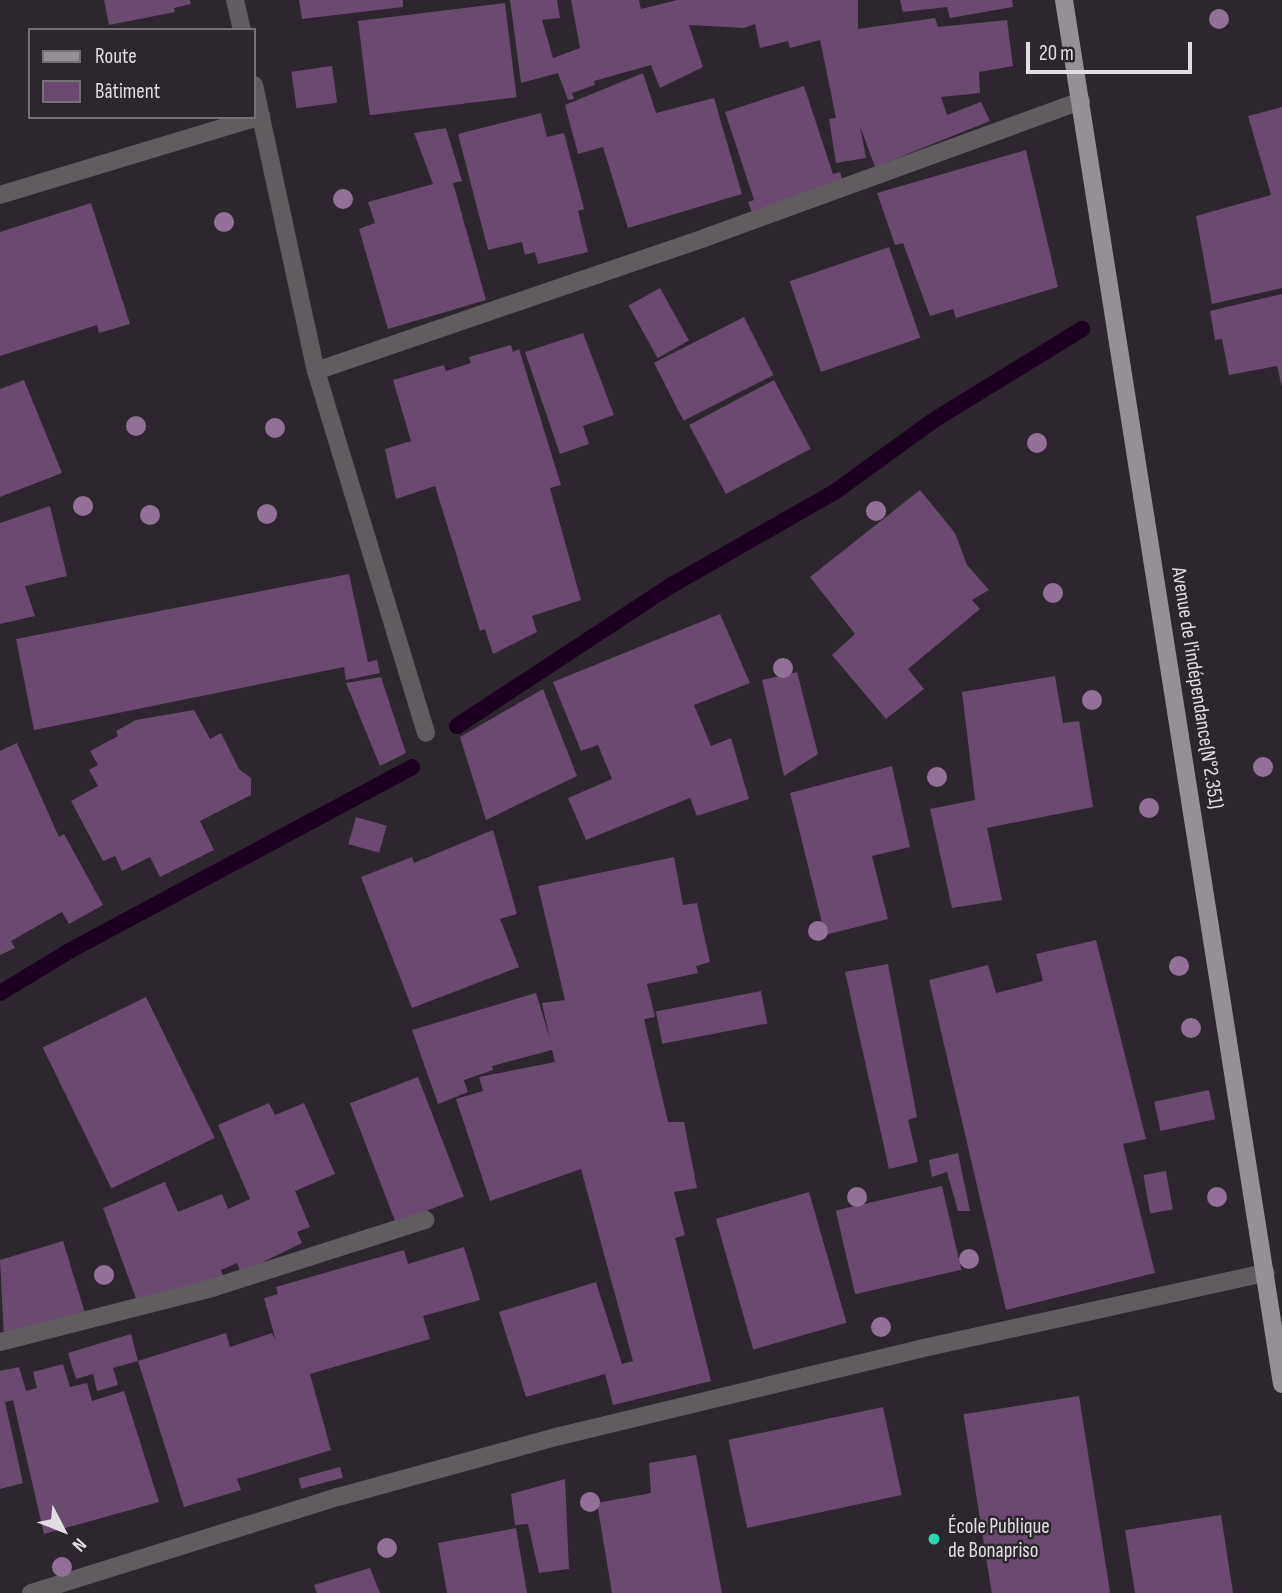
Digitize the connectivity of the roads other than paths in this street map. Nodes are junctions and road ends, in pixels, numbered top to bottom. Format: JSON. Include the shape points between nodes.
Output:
{"nodes":[{"id":1,"x":235,"y":0,"type":"edge"},
{"id":2,"x":1064,"y":0,"type":"edge"},
{"id":3,"x":242,"y":28,"type":"edge"},
{"id":4,"x":256,"y":94,"type":"edge"},
{"id":5,"x":1081,"y":101,"type":"junction"},
{"id":6,"x":261,"y":116,"type":"junction"},
{"id":7,"x":256,"y":118,"type":"edge"},
{"id":8,"x":251,"y":119,"type":"edge"},
{"id":9,"x":0,"y":195,"type":"edge"},
{"id":10,"x":316,"y":371,"type":"junction"},
{"id":11,"x":426,"y":733,"type":"dead end"},
{"id":12,"x":425,"y":1220,"type":"dead end"},
{"id":13,"x":1266,"y":1273,"type":"junction"},
{"id":14,"x":0,"y":1342,"type":"edge"},
{"id":15,"x":1282,"y":1384,"type":"edge"},
{"id":16,"x":31,"y":1593,"type":"edge"}],
"edges":[{"from":1,"to":3,"type":"street"},
{"from":2,"to":5,"type":"main road","name":"Avenue de l'indépendance(N°2.351)"},
{"from":4,"to":6,"type":"street"},
{"from":5,"to":10,"type":"street","via":[[707,237]]},
{"from":5,"to":13,"type":"main road","name":"Avenue de l'indépendance(N°2.351)"},
{"from":6,"to":7,"type":"street"},
{"from":6,"to":10,"type":"street"},
{"from":8,"to":9,"type":"street"},
{"from":10,"to":11,"type":"street"},
{"from":12,"to":14,"type":"street","via":[[212,1288]]},
{"from":13,"to":15,"type":"main road","name":"Avenue de l'indépendance(N°2.351)"},
{"from":13,"to":16,"type":"street","via":[[919,1349],[560,1436],[338,1497]]}]}
